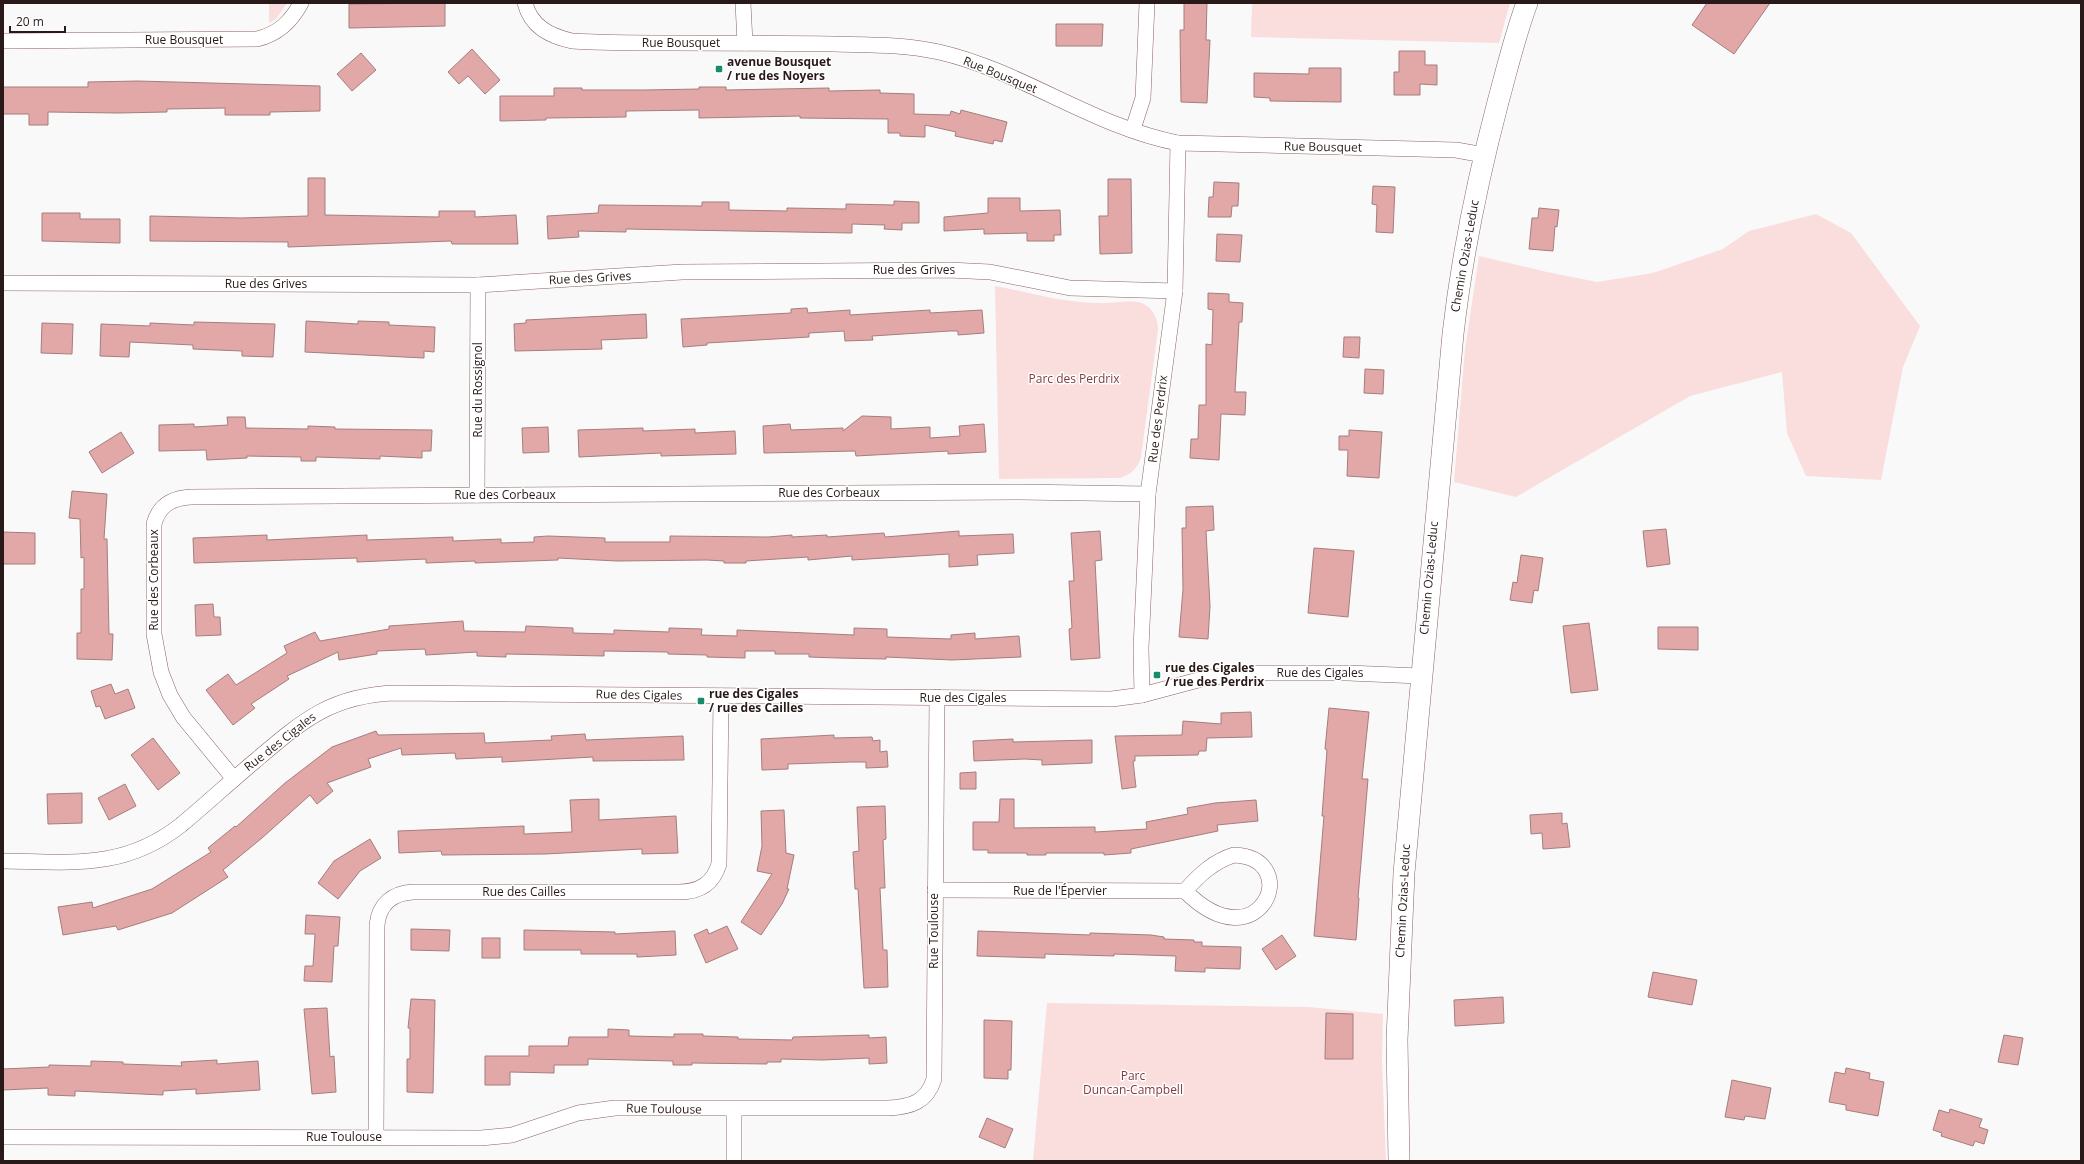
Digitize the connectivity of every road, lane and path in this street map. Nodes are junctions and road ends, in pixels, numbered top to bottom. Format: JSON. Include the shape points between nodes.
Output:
{"nodes":[{"id":1,"x":301,"y":3,"type":"edge"},
{"id":2,"x":525,"y":3,"type":"edge"},
{"id":3,"x":743,"y":3,"type":"edge"},
{"id":4,"x":1147,"y":3,"type":"edge"},
{"id":5,"x":1527,"y":3,"type":"edge"},
{"id":6,"x":3,"y":41,"type":"edge"},
{"id":7,"x":745,"y":43,"type":"junction"},
{"id":8,"x":1133,"y":129,"type":"junction"},
{"id":9,"x":1178,"y":143,"type":"junction"},
{"id":10,"x":1484,"y":155,"type":"junction"},
{"id":11,"x":3,"y":283,"type":"edge"},
{"id":12,"x":478,"y":285,"type":"junction"},
{"id":13,"x":1175,"y":292,"type":"junction"},
{"id":14,"x":1148,"y":494,"type":"junction"},
{"id":15,"x":477,"y":495,"type":"junction"},
{"id":16,"x":1420,"y":676,"type":"junction"},
{"id":17,"x":1142,"y":695,"type":"junction"},
{"id":18,"x":721,"y":696,"type":"junction"},
{"id":19,"x":937,"y":697,"type":"junction"},
{"id":20,"x":234,"y":779,"type":"junction"},
{"id":21,"x":3,"y":861,"type":"edge"},
{"id":22,"x":934,"y":890,"type":"junction"},
{"id":23,"x":1185,"y":891,"type":"junction"},
{"id":24,"x":734,"y":1110,"type":"junction"},
{"id":25,"x":3,"y":1137,"type":"edge"},
{"id":26,"x":376,"y":1137,"type":"junction"},
{"id":27,"x":734,"y":1161,"type":"edge"},
{"id":28,"x":1399,"y":1161,"type":"edge"}],
"edges":[{"from":1,"to":6,"type":"street","name":"Rue Bousquet","via":[[282,28],[257,39]]},
{"from":2,"to":7,"type":"street","name":"Rue Bousquet","via":[[541,29],[572,41]]},
{"from":3,"to":7,"type":"street"},
{"from":4,"to":8,"type":"street","via":[[1143,98]]},
{"from":5,"to":10,"type":"street","name":"Chemin Ozias-Leduc","via":[[1513,45]]},
{"from":7,"to":8,"type":"street","name":"Rue Bousquet","via":[[894,46],[940,52],[1016,80]]},
{"from":8,"to":9,"type":"street","name":"Rue Bousquet"},
{"from":9,"to":10,"type":"street","name":"Rue Bousquet","via":[[1456,150]]},
{"from":9,"to":13,"type":"street","name":"Rue des Perdrix"},
{"from":10,"to":16,"type":"street","name":"Chemin Ozias-Leduc","via":[[1464,250],[1454,327]]},
{"from":11,"to":12,"type":"street","name":"Rue des Grives"},
{"from":12,"to":13,"type":"street","name":"Rue des Grives","via":[[690,272],[949,270],[990,272],[1070,288]]},
{"from":12,"to":15,"type":"street","name":"Rue du Rossignol"},
{"from":13,"to":14,"type":"street","name":"Rue des Perdrix"},
{"from":14,"to":15,"type":"street","name":"Rue des Corbeaux","via":[[1020,492]]},
{"from":14,"to":17,"type":"street","name":"Rue des Perdrix","via":[[1141,648]]},
{"from":15,"to":20,"type":"street","name":"Rue des Corbeaux","via":[[191,497],[175,499],[161,509],[155,518],[153,530],[154,634],[158,659],[165,683],[179,712]]},
{"from":16,"to":17,"type":"street","name":"Rue des Cigales","via":[[1348,672],[1240,674],[1202,679]]},
{"from":16,"to":28,"type":"street","name":"Chemin Ozias-Leduc","via":[[1401,929],[1397,1040]]},
{"from":17,"to":19,"type":"street","name":"Rue des Cigales","via":[[1112,699]]},
{"from":18,"to":19,"type":"street","name":"Rue des Cigales"},
{"from":18,"to":20,"type":"street","name":"Rue des Cigales","via":[[396,693],[370,695],[339,702],[311,716]]},
{"from":18,"to":26,"type":"street","name":"Rue des Cailles","via":[[719,864],[712,880],[702,888],[691,892],[413,892],[400,894],[385,904],[379,914],[377,925]]},
{"from":19,"to":22,"type":"street","name":"Rue Toulouse"},
{"from":20,"to":21,"type":"street","name":"Rue des Cigales","via":[[172,832],[152,845],[130,854],[95,861]]},
{"from":22,"to":23,"type":"street","name":"Rue de l'Épervier"},
{"from":22,"to":24,"type":"street","name":"Rue Toulouse","via":[[934,1072],[932,1085],[926,1095],[917,1103],[905,1107]]},
{"from":23,"to":23,"type":"street","via":[[1193,900],[1211,911],[1236,918],[1258,911],[1266,902],[1269,879],[1264,868],[1256,860],[1246,855],[1234,855],[1223,858],[1199,876]]},
{"from":24,"to":26,"type":"street","name":"Rue Toulouse","via":[[615,1108],[578,1113],[512,1135],[481,1138]]},
{"from":24,"to":27,"type":"street"},
{"from":25,"to":26,"type":"street","name":"Rue Toulouse"}]}
